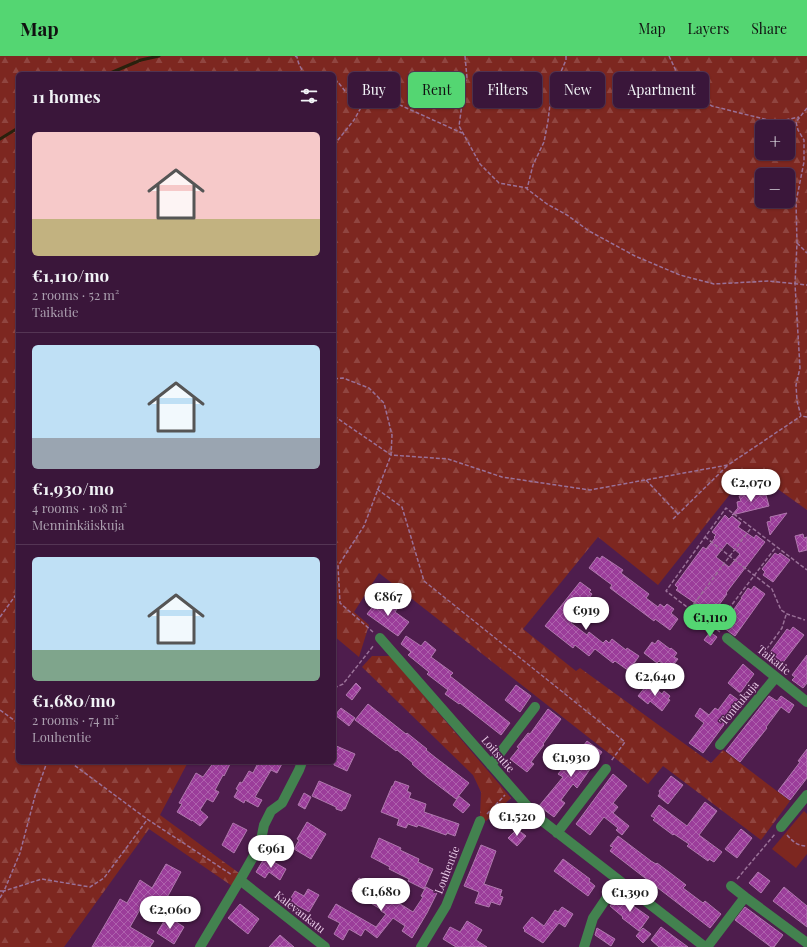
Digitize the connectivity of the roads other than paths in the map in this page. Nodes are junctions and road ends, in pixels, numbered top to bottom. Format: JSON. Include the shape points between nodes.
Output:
{"nodes":[{"id":1,"x":380,"y":638,"type":"road end"},
{"id":2,"x":727,"y":638,"type":"road end"},
{"id":3,"x":776,"y":677,"type":"junction"},
{"id":4,"x":807,"y":702,"type":"edge"},
{"id":5,"x":535,"y":707,"type":"dead end"},
{"id":6,"x":720,"y":745,"type":"dead end"},
{"id":7,"x":301,"y":764,"type":"edge"},
{"id":8,"x":492,"y":765,"type":"junction"},
{"id":9,"x":606,"y":769,"type":"road end"},
{"id":10,"x":807,"y":795,"type":"edge"},
{"id":11,"x":480,"y":821,"type":"road end"},
{"id":12,"x":781,"y":827,"type":"road end"},
{"id":13,"x":557,"y":833,"type":"junction"},
{"id":14,"x":240,"y":880,"type":"junction"},
{"id":15,"x":618,"y":881,"type":"junction"},
{"id":16,"x":731,"y":886,"type":"road end"},
{"id":17,"x":745,"y":897,"type":"junction"},
{"id":18,"x":807,"y":943,"type":"edge"},
{"id":19,"x":200,"y":947,"type":"edge"},
{"id":20,"x":326,"y":947,"type":"edge"},
{"id":21,"x":421,"y":947,"type":"edge"},
{"id":22,"x":584,"y":947,"type":"edge"},
{"id":23,"x":706,"y":947,"type":"edge"}],
"edges":[{"from":1,"to":8,"type":"street","name":"Loitsutie"},
{"from":2,"to":3,"type":"street","name":"Taikatie"},
{"from":3,"to":4,"type":"street","name":"Taikatie"},
{"from":3,"to":6,"type":"street","name":"Tonttukuja"},
{"from":5,"to":8,"type":"street"},
{"from":7,"to":14,"type":"street","via":[[282,802],[271,811],[264,825],[260,845]]},
{"from":8,"to":13,"type":"street","name":"Loitsutie","via":[[536,816]]},
{"from":9,"to":13,"type":"street"},
{"from":10,"to":12,"type":"street"},
{"from":11,"to":21,"type":"street","name":"Louhentie","via":[[446,906]]},
{"from":13,"to":15,"type":"street","name":"Loitsutie"},
{"from":14,"to":19,"type":"street"},
{"from":14,"to":20,"type":"street","name":"Kalevankatu"},
{"from":15,"to":22,"type":"street","via":[[592,918]]},
{"from":15,"to":23,"type":"street","name":"Loitsutie"},
{"from":16,"to":17,"type":"street"},
{"from":17,"to":18,"type":"street"},
{"from":17,"to":23,"type":"street"}]}
